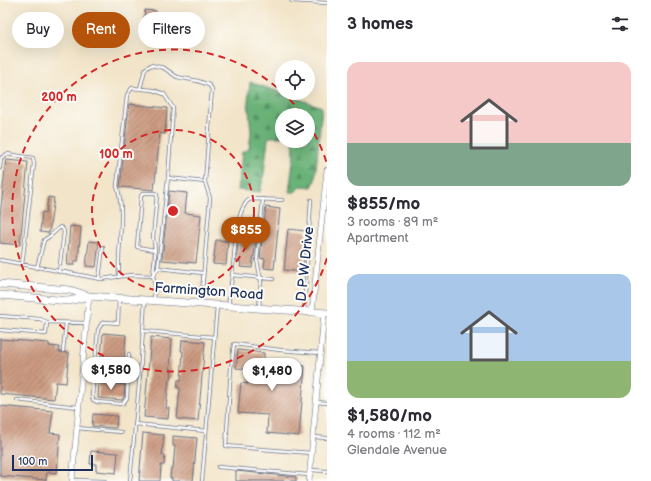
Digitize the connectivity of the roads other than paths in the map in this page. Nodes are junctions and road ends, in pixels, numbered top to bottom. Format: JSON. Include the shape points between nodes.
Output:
{"nodes":[{"id":1,"x":291,"y":0,"type":"edge"},
{"id":2,"x":327,"y":3,"type":"edge"},
{"id":3,"x":140,"y":89,"type":"junction"},
{"id":4,"x":0,"y":168,"type":"edge"},
{"id":5,"x":327,"y":170,"type":"edge"},
{"id":6,"x":168,"y":178,"type":"junction"},
{"id":7,"x":205,"y":182,"type":"junction"},
{"id":8,"x":263,"y":199,"type":"junction"},
{"id":9,"x":282,"y":200,"type":"dead end"},
{"id":10,"x":311,"y":200,"type":"dead end"},
{"id":11,"x":325,"y":213,"type":"edge"},
{"id":12,"x":103,"y":247,"type":"dead end"},
{"id":13,"x":155,"y":250,"type":"junction"},
{"id":14,"x":0,"y":260,"type":"edge"},
{"id":15,"x":22,"y":265,"type":"junction"},
{"id":16,"x":37,"y":268,"type":"junction"},
{"id":17,"x":158,"y":268,"type":"junction"},
{"id":18,"x":59,"y":272,"type":"junction"},
{"id":19,"x":203,"y":273,"type":"junction"},
{"id":20,"x":232,"y":275,"type":"junction"},
{"id":21,"x":153,"y":276,"type":"junction"},
{"id":22,"x":119,"y":277,"type":"junction"},
{"id":23,"x":261,"y":278,"type":"junction"},
{"id":24,"x":99,"y":279,"type":"junction"},
{"id":25,"x":273,"y":279,"type":"dead end"},
{"id":26,"x":0,"y":284,"type":"edge"},
{"id":27,"x":0,"y":295,"type":"edge"},
{"id":28,"x":89,"y":296,"type":"junction"},
{"id":29,"x":119,"y":298,"type":"junction"},
{"id":30,"x":145,"y":300,"type":"junction"},
{"id":31,"x":154,"y":301,"type":"junction"},
{"id":32,"x":201,"y":304,"type":"junction"},
{"id":33,"x":217,"y":305,"type":"junction"},
{"id":34,"x":228,"y":306,"type":"junction"},
{"id":35,"x":259,"y":308,"type":"junction"},
{"id":36,"x":308,"y":312,"type":"junction"},
{"id":37,"x":325,"y":313,"type":"edge"},
{"id":38,"x":0,"y":316,"type":"edge"},
{"id":39,"x":47,"y":322,"type":"junction"},
{"id":40,"x":66,"y":323,"type":"junction"},
{"id":41,"x":86,"y":323,"type":"junction"},
{"id":42,"x":0,"y":330,"type":"edge"},
{"id":43,"x":144,"y":331,"type":"junction"},
{"id":44,"x":214,"y":337,"type":"junction"},
{"id":45,"x":63,"y":351,"type":"dead end"},
{"id":46,"x":320,"y":353,"type":"junction"},
{"id":47,"x":129,"y":354,"type":"dead end"},
{"id":48,"x":83,"y":364,"type":"junction"},
{"id":49,"x":95,"y":365,"type":"junction"},
{"id":50,"x":129,"y":368,"type":"junction"},
{"id":51,"x":17,"y":400,"type":"dead end"},
{"id":52,"x":316,"y":402,"type":"junction"},
{"id":53,"x":327,"y":403,"type":"edge"},
{"id":54,"x":79,"y":407,"type":"junction"},
{"id":55,"x":135,"y":424,"type":"junction"},
{"id":56,"x":77,"y":428,"type":"junction"},
{"id":57,"x":206,"y":431,"type":"junction"},
{"id":58,"x":121,"y":432,"type":"dead end"},
{"id":59,"x":313,"y":437,"type":"junction"},
{"id":60,"x":327,"y":438,"type":"edge"},
{"id":61,"x":312,"y":453,"type":"junction"},
{"id":62,"x":218,"y":467,"type":"dead end"},
{"id":63,"x":327,"y":471,"type":"edge"},
{"id":64,"x":309,"y":476,"type":"edge"},
{"id":65,"x":72,"y":480,"type":"edge"},
{"id":66,"x":105,"y":481,"type":"edge"},
{"id":67,"x":130,"y":481,"type":"edge"},
{"id":68,"x":202,"y":481,"type":"edge"}],
"edges":[{"from":1,"to":2,"type":"lane"},
{"from":3,"to":6,"type":"lane","via":[[164,94],[173,108]]},
{"from":3,"to":7,"type":"lane","via":[[145,68],[151,65],[164,68],[177,77],[209,85],[212,89]]},
{"from":3,"to":22,"type":"lane","via":[[132,88],[127,94],[117,186],[121,214]]},
{"from":4,"to":15,"type":"lane","via":[[1,158],[7,154],[33,158]]},
{"from":5,"to":11,"type":"street","name":"D P W Drive"},
{"from":6,"to":7,"type":"lane"},
{"from":6,"to":17,"type":"lane"},
{"from":7,"to":19,"type":"lane","via":[[210,198]]},
{"from":8,"to":9,"type":"lane"},
{"from":8,"to":20,"type":"lane","via":[[248,200],[243,207]]},
{"from":8,"to":23,"type":"lane","via":[[257,260]]},
{"from":10,"to":36,"type":"lane"},
{"from":11,"to":36,"type":"street","name":"D P W Drive"},
{"from":12,"to":24,"type":"lane"},
{"from":13,"to":13,"type":"lane","via":[[153,238],[157,194],[143,193],[137,247]]},
{"from":13,"to":21,"type":"lane"},
{"from":14,"to":15,"type":"lane"},
{"from":15,"to":16,"type":"lane"},
{"from":16,"to":18,"type":"lane"},
{"from":16,"to":18,"type":"lane","via":[[44,240],[60,227],[64,232]]},
{"from":17,"to":19,"type":"lane"},
{"from":17,"to":21,"type":"lane"},
{"from":18,"to":24,"type":"lane"},
{"from":19,"to":32,"type":"lane"},
{"from":20,"to":23,"type":"lane"},
{"from":20,"to":34,"type":"lane"},
{"from":21,"to":22,"type":"lane"},
{"from":21,"to":31,"type":"lane"},
{"from":22,"to":24,"type":"lane"},
{"from":23,"to":25,"type":"lane"},
{"from":23,"to":35,"type":"lane"},
{"from":26,"to":28,"type":"main road","name":"Farmington Road","via":[[70,290]]},
{"from":27,"to":28,"type":"main road","name":"Farmington Road","via":[[69,301]]},
{"from":28,"to":29,"type":"main road","name":"Farmington Road"},
{"from":28,"to":41,"type":"street"},
{"from":29,"to":30,"type":"main road","name":"Farmington Road"},
{"from":29,"to":49,"type":"lane","via":[[118,322],[106,322],[98,330]]},
{"from":30,"to":31,"type":"main road","name":"Farmington Road"},
{"from":30,"to":43,"type":"lane"},
{"from":31,"to":32,"type":"main road","name":"Farmington Road"},
{"from":32,"to":33,"type":"main road","name":"Farmington Road"},
{"from":33,"to":34,"type":"main road","name":"Farmington Road"},
{"from":33,"to":44,"type":"lane"},
{"from":34,"to":35,"type":"main road","name":"Farmington Road"},
{"from":35,"to":36,"type":"main road","name":"Farmington Road"},
{"from":36,"to":37,"type":"main road","name":"Farmington Road"},
{"from":37,"to":46,"type":"street"},
{"from":38,"to":39,"type":"lane","via":[[40,319]]},
{"from":39,"to":40,"type":"lane"},
{"from":39,"to":42,"type":"lane","via":[[46,334]]},
{"from":40,"to":41,"type":"lane"},
{"from":40,"to":45,"type":"lane"},
{"from":41,"to":48,"type":"street"},
{"from":43,"to":44,"type":"lane"},
{"from":43,"to":55,"type":"lane"},
{"from":44,"to":57,"type":"lane"},
{"from":46,"to":52,"type":"street"},
{"from":46,"to":61,"type":"lane","via":[[234,344],[231,368],[226,446]]},
{"from":47,"to":50,"type":"lane"},
{"from":48,"to":49,"type":"lane"},
{"from":48,"to":54,"type":"street"},
{"from":49,"to":50,"type":"lane"},
{"from":49,"to":50,"type":"lane","via":[[93,400],[122,404],[127,398]]},
{"from":51,"to":54,"type":"lane"},
{"from":52,"to":53,"type":"lane"},
{"from":52,"to":59,"type":"street"},
{"from":54,"to":56,"type":"street"},
{"from":55,"to":57,"type":"lane"},
{"from":55,"to":67,"type":"lane"},
{"from":56,"to":58,"type":"lane"},
{"from":56,"to":65,"type":"street"},
{"from":57,"to":68,"type":"lane"},
{"from":59,"to":60,"type":"lane"},
{"from":59,"to":61,"type":"street"},
{"from":61,"to":64,"type":"street"},
{"from":62,"to":64,"type":"lane"},
{"from":63,"to":64,"type":"lane"},
{"from":65,"to":66,"type":"lane"}]}
